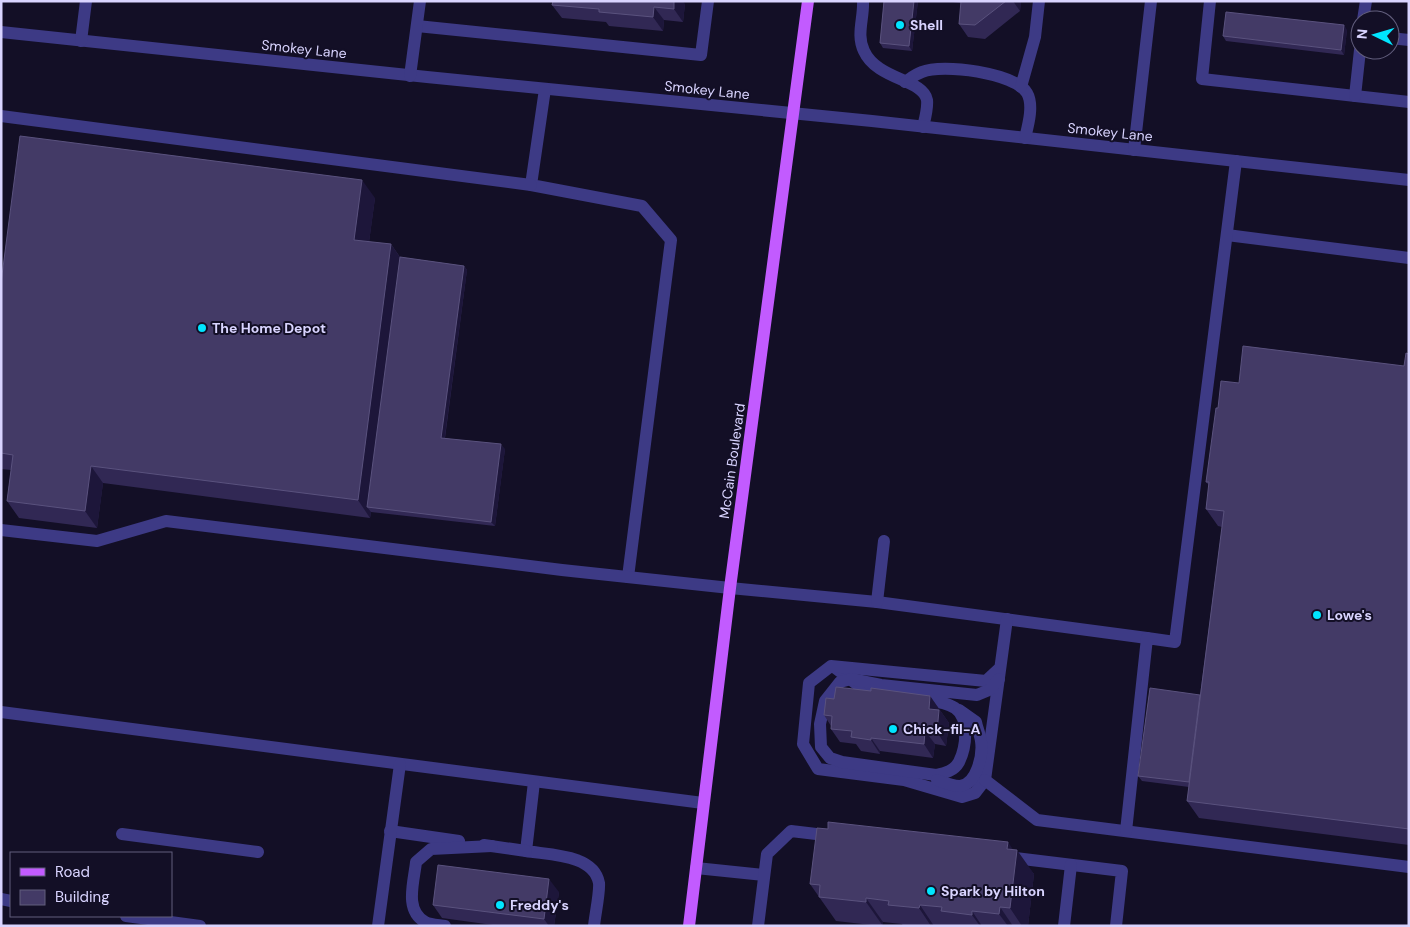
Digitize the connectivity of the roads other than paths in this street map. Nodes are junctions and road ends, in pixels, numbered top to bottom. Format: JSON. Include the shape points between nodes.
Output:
{"nodes":[{"id":1,"x":86,"y":1,"type":"edge"},
{"id":2,"x":420,"y":1,"type":"edge"},
{"id":3,"x":708,"y":1,"type":"edge"},
{"id":4,"x":808,"y":1,"type":"edge"},
{"id":5,"x":863,"y":1,"type":"edge"},
{"id":6,"x":1039,"y":1,"type":"edge"},
{"id":7,"x":1152,"y":1,"type":"edge"},
{"id":8,"x":1210,"y":1,"type":"edge"},
{"id":9,"x":417,"y":26,"type":"junction"},
{"id":10,"x":2,"y":32,"type":"edge"},
{"id":11,"x":1,"y":37,"type":"edge"},
{"id":12,"x":81,"y":41,"type":"junction"},
{"id":13,"x":1359,"y":60,"type":"edge"},
{"id":14,"x":410,"y":76,"type":"junction"},
{"id":15,"x":905,"y":82,"type":"junction"},
{"id":16,"x":1021,"y":87,"type":"junction"},
{"id":17,"x":545,"y":89,"type":"junction"},
{"id":18,"x":1355,"y":96,"type":"junction"},
{"id":19,"x":1409,"y":102,"type":"edge"},
{"id":20,"x":794,"y":114,"type":"junction"},
{"id":21,"x":1,"y":116,"type":"edge"},
{"id":22,"x":924,"y":127,"type":"junction"},
{"id":23,"x":1025,"y":138,"type":"junction"},
{"id":24,"x":1134,"y":150,"type":"junction"},
{"id":25,"x":1236,"y":161,"type":"junction"},
{"id":26,"x":1409,"y":180,"type":"edge"},
{"id":27,"x":531,"y":185,"type":"junction"},
{"id":28,"x":1227,"y":235,"type":"junction"},
{"id":29,"x":1409,"y":258,"type":"edge"},
{"id":30,"x":1,"y":530,"type":"edge"},
{"id":31,"x":884,"y":541,"type":"dead end"},
{"id":32,"x":628,"y":577,"type":"junction"},
{"id":33,"x":730,"y":588,"type":"junction"},
{"id":34,"x":876,"y":602,"type":"junction"},
{"id":35,"x":1007,"y":619,"type":"junction"},
{"id":36,"x":1147,"y":638,"type":"junction"},
{"id":37,"x":832,"y":666,"type":"junction"},
{"id":38,"x":1000,"y":674,"type":"junction"},
{"id":39,"x":851,"y":680,"type":"junction"},
{"id":40,"x":956,"y":708,"type":"junction"},
{"id":41,"x":1,"y":712,"type":"edge"},
{"id":42,"x":400,"y":764,"type":"junction"},
{"id":43,"x":914,"y":772,"type":"junction"},
{"id":44,"x":985,"y":780,"type":"junction"},
{"id":45,"x":534,"y":782,"type":"junction"},
{"id":46,"x":703,"y":803,"type":"junction"},
{"id":47,"x":1126,"y":830,"type":"junction"},
{"id":48,"x":390,"y":831,"type":"junction"},
{"id":49,"x":122,"y":834,"type":"dead end"},
{"id":50,"x":849,"y":838,"type":"edge"},
{"id":51,"x":492,"y":846,"type":"junction"},
{"id":52,"x":258,"y":852,"type":"dead end"},
{"id":53,"x":526,"y":852,"type":"junction"},
{"id":54,"x":994,"y":856,"type":"edge"},
{"id":55,"x":1071,"y":865,"type":"junction"},
{"id":56,"x":1409,"y":867,"type":"edge"},
{"id":57,"x":696,"y":868,"type":"junction"},
{"id":58,"x":764,"y":875,"type":"junction"},
{"id":59,"x":133,"y":917,"type":"edge"},
{"id":60,"x":200,"y":926,"type":"edge"},
{"id":61,"x":378,"y":926,"type":"edge"},
{"id":62,"x":445,"y":926,"type":"edge"},
{"id":63,"x":594,"y":926,"type":"edge"},
{"id":64,"x":689,"y":926,"type":"edge"},
{"id":65,"x":758,"y":926,"type":"edge"},
{"id":66,"x":1064,"y":926,"type":"edge"},
{"id":67,"x":1116,"y":926,"type":"edge"}],
"edges":[{"from":1,"to":12,"type":"street"},
{"from":2,"to":9,"type":"street"},
{"from":3,"to":9,"type":"street","via":[[701,54]]},
{"from":4,"to":20,"type":"main road","name":"McCain Boulevard"},
{"from":5,"to":15,"type":"street","via":[[860,37],[864,51],[877,68]]},
{"from":6,"to":16,"type":"street","via":[[1035,37]]},
{"from":7,"to":24,"type":"street"},
{"from":8,"to":18,"type":"street","via":[[1202,79]]},
{"from":9,"to":14,"type":"street"},
{"from":10,"to":11,"type":"street"},
{"from":10,"to":12,"type":"street","name":"Smokey Lane"},
{"from":12,"to":14,"type":"street","name":"Smokey Lane"},
{"from":13,"to":18,"type":"street"},
{"from":14,"to":17,"type":"street","name":"Smokey Lane"},
{"from":15,"to":16,"type":"street","via":[[922,71],[964,70],[1011,80]]},
{"from":15,"to":22,"type":"street","via":[[924,92],[927,100]]},
{"from":16,"to":23,"type":"street","via":[[1029,100]]},
{"from":17,"to":20,"type":"street","name":"Smokey Lane"},
{"from":17,"to":27,"type":"street"},
{"from":18,"to":19,"type":"street"},
{"from":20,"to":22,"type":"street","name":"Smokey Lane"},
{"from":20,"to":33,"type":"main road","name":"McCain Boulevard"},
{"from":21,"to":27,"type":"street"},
{"from":22,"to":23,"type":"street","name":"Smokey Lane"},
{"from":23,"to":24,"type":"street","name":"Smokey Lane"},
{"from":24,"to":25,"type":"street","name":"Smokey Lane"},
{"from":25,"to":26,"type":"street","name":"Smokey Lane"},
{"from":25,"to":28,"type":"street"},
{"from":27,"to":32,"type":"street","via":[[642,206],[671,240]]},
{"from":28,"to":29,"type":"street"},
{"from":28,"to":36,"type":"street","via":[[1175,642]]},
{"from":30,"to":32,"type":"street","via":[[97,541],[166,521]]},
{"from":31,"to":34,"type":"street"},
{"from":32,"to":33,"type":"street"},
{"from":33,"to":34,"type":"street"},
{"from":33,"to":46,"type":"main road","name":"McCain Boulevard"},
{"from":34,"to":35,"type":"street"},
{"from":35,"to":36,"type":"street"},
{"from":35,"to":38,"type":"street"},
{"from":36,"to":47,"type":"street"},
{"from":37,"to":38,"type":"street","via":[[986,681]]},
{"from":37,"to":39,"type":"street"},
{"from":37,"to":44,"type":"street","via":[[809,683],[803,744],[818,770],[904,780],[962,797],[975,793]]},
{"from":38,"to":39,"type":"street","via":[[989,690],[977,695]]},
{"from":38,"to":44,"type":"street"},
{"from":39,"to":40,"type":"street","via":[[867,692],[944,703]]},
{"from":39,"to":43,"type":"street","via":[[840,682],[824,701],[820,747],[830,758],[842,762]]},
{"from":40,"to":43,"type":"street","via":[[964,718],[966,730],[958,763],[942,774]]},
{"from":40,"to":43,"type":"street","via":[[976,722],[981,742],[976,773],[969,783],[960,786]]},
{"from":41,"to":42,"type":"street"},
{"from":42,"to":45,"type":"street"},
{"from":42,"to":48,"type":"street"},
{"from":44,"to":47,"type":"street","via":[[1037,820]]},
{"from":45,"to":46,"type":"street"},
{"from":45,"to":53,"type":"street"},
{"from":46,"to":57,"type":"main road","name":"McCain Boulevard"},
{"from":47,"to":56,"type":"street"},
{"from":48,"to":51,"type":"street"},
{"from":48,"to":61,"type":"street"},
{"from":49,"to":52,"type":"street"},
{"from":50,"to":58,"type":"street","via":[[791,831],[767,854]]},
{"from":51,"to":53,"type":"street"},
{"from":51,"to":62,"type":"street","via":[[431,849],[416,862],[411,904],[426,923]]},
{"from":53,"to":63,"type":"street","via":[[582,860],[592,868],[599,883]]},
{"from":54,"to":55,"type":"street"},
{"from":55,"to":66,"type":"street"},
{"from":55,"to":67,"type":"street","via":[[1122,871]]},
{"from":57,"to":58,"type":"street"},
{"from":57,"to":64,"type":"main road","name":"McCain Boulevard"},
{"from":58,"to":65,"type":"street"},
{"from":59,"to":60,"type":"street"}]}
